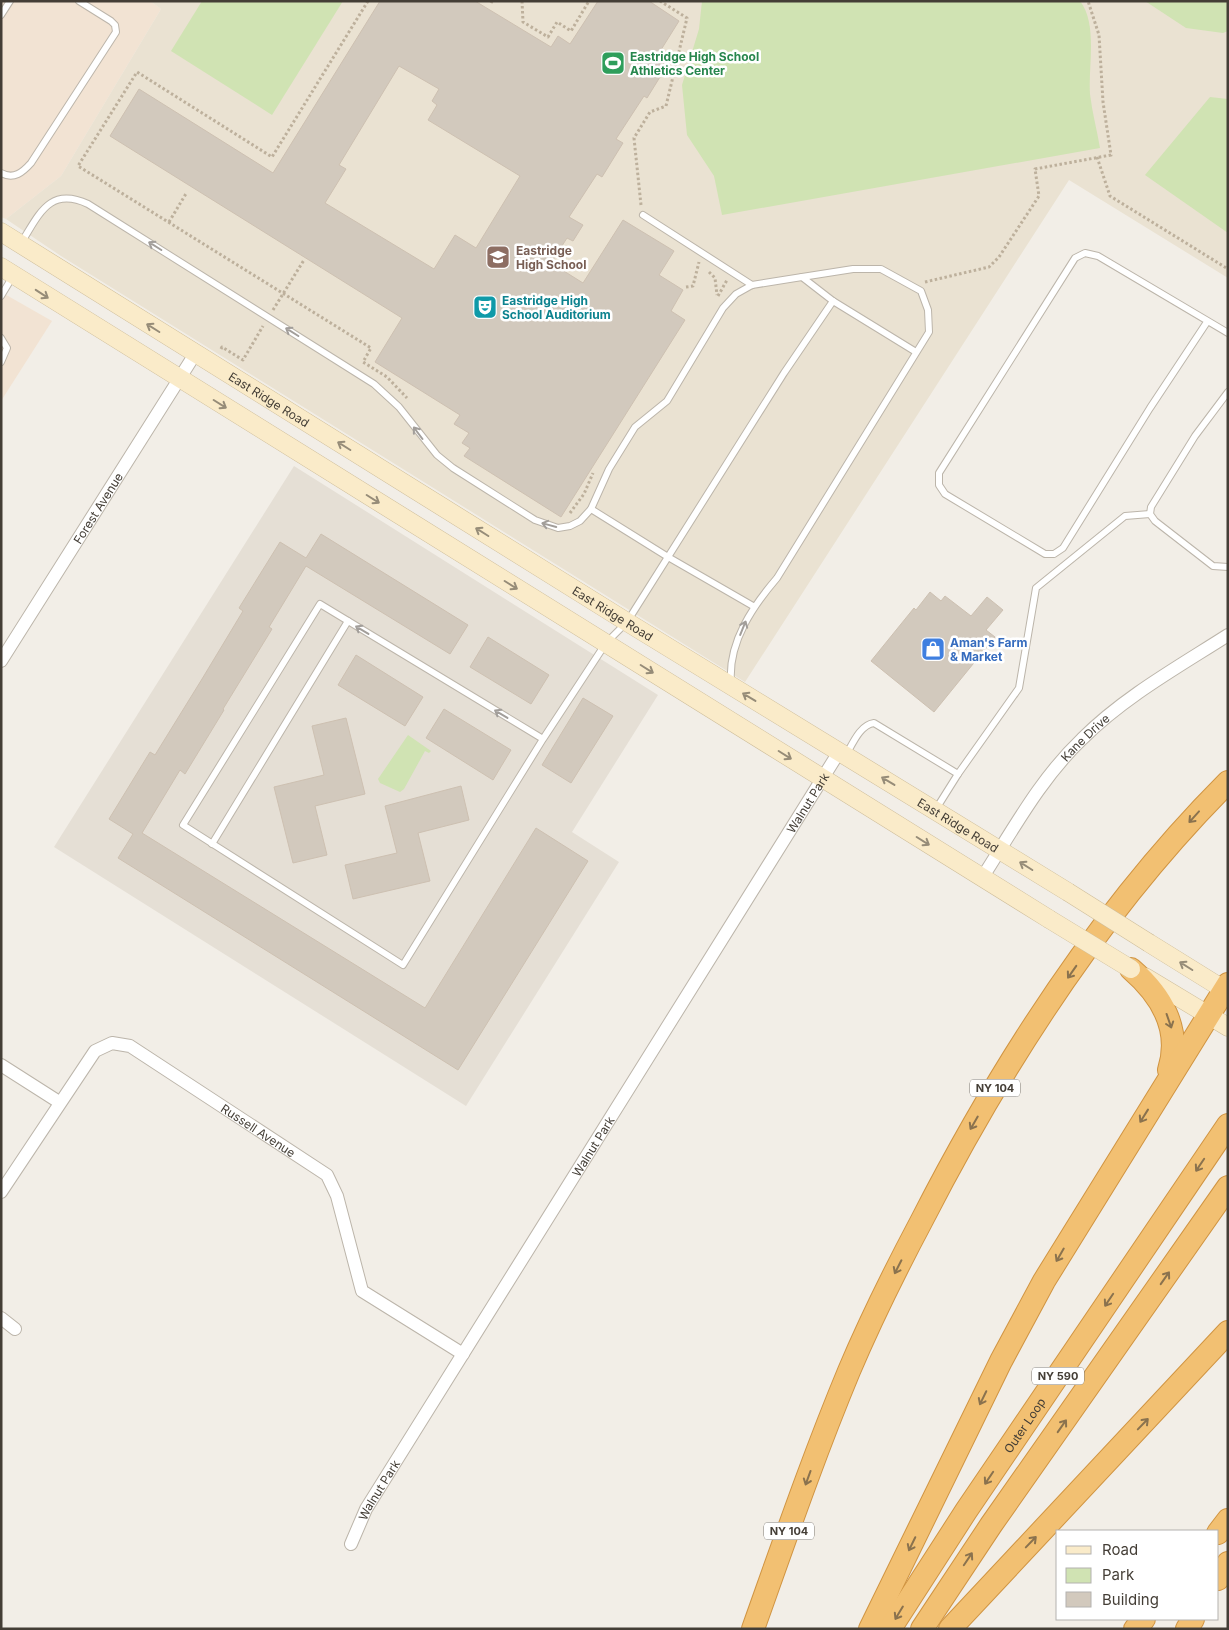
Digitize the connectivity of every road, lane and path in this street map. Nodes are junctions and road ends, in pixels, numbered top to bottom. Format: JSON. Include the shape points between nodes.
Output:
{"nodes":[{"id":1,"x":10,"y":1,"type":"edge"},
{"id":2,"x":79,"y":1,"type":"edge"},
{"id":3,"x":368,"y":1,"type":"edge"},
{"id":4,"x":522,"y":1,"type":"edge"},
{"id":5,"x":589,"y":1,"type":"edge"},
{"id":6,"x":660,"y":1,"type":"edge"},
{"id":7,"x":1088,"y":1,"type":"edge"},
{"id":8,"x":1,"y":15,"type":"edge"},
{"id":9,"x":1097,"y":157,"type":"junction"},
{"id":10,"x":1,"y":173,"type":"edge"},
{"id":11,"x":187,"y":192,"type":"dead end"},
{"id":12,"x":642,"y":215,"type":"joint"},
{"id":13,"x":169,"y":222,"type":"junction"},
{"id":14,"x":1,"y":232,"type":"edge"},
{"id":15,"x":20,"y":244,"type":"junction"},
{"id":16,"x":704,"y":254,"type":"junction"},
{"id":17,"x":698,"y":266,"type":"junction"},
{"id":18,"x":1228,"y":269,"type":"edge"},
{"id":19,"x":8,"y":271,"type":"edge"},
{"id":20,"x":732,"y":272,"type":"junction"},
{"id":21,"x":802,"y":277,"type":"junction"},
{"id":22,"x":752,"y":285,"type":"junction"},
{"id":23,"x":686,"y":287,"type":"dead end"},
{"id":24,"x":921,"y":291,"type":"junction"},
{"id":25,"x":1,"y":296,"type":"edge"},
{"id":26,"x":833,"y":301,"type":"junction"},
{"id":27,"x":1207,"y":322,"type":"junction"},
{"id":28,"x":1228,"y":333,"type":"edge"},
{"id":29,"x":1,"y":338,"type":"edge"},
{"id":30,"x":916,"y":352,"type":"junction"},
{"id":31,"x":195,"y":354,"type":"junction"},
{"id":32,"x":1,"y":362,"type":"edge"},
{"id":33,"x":179,"y":379,"type":"junction"},
{"id":34,"x":1228,"y":392,"type":"edge"},
{"id":35,"x":410,"y":401,"type":"dead end"},
{"id":36,"x":596,"y":470,"type":"dead end"},
{"id":37,"x":591,"y":509,"type":"junction"},
{"id":38,"x":1150,"y":514,"type":"junction"},
{"id":39,"x":566,"y":519,"type":"dead end"},
{"id":40,"x":668,"y":557,"type":"junction"},
{"id":41,"x":1228,"y":567,"type":"edge"},
{"id":42,"x":754,"y":606,"type":"junction"},
{"id":43,"x":348,"y":621,"type":"junction"},
{"id":44,"x":627,"y":622,"type":"junction"},
{"id":45,"x":1228,"y":635,"type":"edge"},
{"id":46,"x":606,"y":643,"type":"junction"},
{"id":47,"x":1,"y":661,"type":"edge"},
{"id":48,"x":731,"y":686,"type":"junction"},
{"id":49,"x":543,"y":739,"type":"junction"},
{"id":50,"x":842,"y":754,"type":"junction"},
{"id":51,"x":958,"y":774,"type":"junction"},
{"id":52,"x":823,"y":778,"type":"junction"},
{"id":53,"x":1228,"y":782,"type":"edge"},
{"id":54,"x":935,"y":810,"type":"junction"},
{"id":55,"x":212,"y":844,"type":"junction"},
{"id":56,"x":1000,"y":850,"type":"junction"},
{"id":57,"x":982,"y":878,"type":"junction"},
{"id":58,"x":1131,"y":968,"type":"junction"},
{"id":59,"x":1226,"y":989,"type":"edge"},
{"id":60,"x":1208,"y":1016,"type":"junction"},
{"id":61,"x":1228,"y":1028,"type":"edge"},
{"id":62,"x":1,"y":1065,"type":"edge"},
{"id":63,"x":1160,"y":1091,"type":"junction"},
{"id":64,"x":59,"y":1102,"type":"junction"},
{"id":65,"x":1228,"y":1125,"type":"edge"},
{"id":66,"x":1228,"y":1187,"type":"edge"},
{"id":67,"x":1,"y":1192,"type":"edge"},
{"id":68,"x":1,"y":1318,"type":"edge"},
{"id":69,"x":15,"y":1329,"type":"dead end"},
{"id":70,"x":1228,"y":1332,"type":"edge"},
{"id":71,"x":462,"y":1354,"type":"junction"},
{"id":72,"x":1228,"y":1520,"type":"edge"},
{"id":73,"x":1219,"y":1532,"type":"edge"},
{"id":74,"x":351,"y":1544,"type":"dead end"},
{"id":75,"x":1228,"y":1563,"type":"edge"},
{"id":76,"x":1219,"y":1577,"type":"edge"},
{"id":77,"x":753,"y":1629,"type":"edge"},
{"id":78,"x":870,"y":1629,"type":"edge"},
{"id":79,"x":890,"y":1629,"type":"edge"},
{"id":80,"x":922,"y":1629,"type":"edge"},
{"id":81,"x":950,"y":1629,"type":"edge"}],
"edges":[{"from":1,"to":8,"type":"lane"},
{"from":2,"to":10,"type":"lane","via":[[115,24],[116,32],[31,163],[18,175]]},
{"from":3,"to":13,"type":"path","via":[[272,157],[137,72],[78,166]]},
{"from":4,"to":5,"type":"path","via":[[523,22],[548,37],[557,22],[571,31]]},
{"from":6,"to":12,"type":"path","via":[[687,18],[666,106],[650,112],[634,138]]},
{"from":7,"to":9,"type":"path","via":[[1099,35],[1103,102],[1111,155]]},
{"from":9,"to":18,"type":"path","via":[[1110,196]]},
{"from":9,"to":24,"type":"path","via":[[1035,169],[1039,196],[989,268],[925,282]]},
{"from":11,"to":13,"type":"path"},
{"from":12,"to":16,"type":"lane"},
{"from":13,"to":35,"type":"path","via":[[371,348],[363,362],[387,376]]},
{"from":14,"to":15,"type":"main road","name":"East Ridge Road"},
{"from":31,"to":15,"type":"main road","name":"East Ridge Road","one_way":true},
{"from":37,"to":15,"type":"lane","one_way":true,"via":[[570,526],[558,528],[535,520],[437,456],[393,401],[374,384],[88,204],[69,197],[53,200]]},
{"from":16,"to":17,"type":"path"},
{"from":16,"to":20,"type":"lane"},
{"from":17,"to":20,"type":"path","via":[[715,278],[717,297]]},
{"from":17,"to":23,"type":"path","via":[[693,286]]},
{"from":19,"to":25,"type":"lane"},
{"from":19,"to":33,"type":"main road","one_way":true},
{"from":20,"to":22,"type":"lane"},
{"from":21,"to":22,"type":"lane"},
{"from":21,"to":24,"type":"lane","via":[[853,269],[882,269]]},
{"from":21,"to":26,"type":"lane"},
{"from":22,"to":37,"type":"lane","via":[[736,294],[723,308],[667,401],[635,427],[609,469]]},
{"from":24,"to":30,"type":"lane","via":[[928,310],[929,332]]},
{"from":26,"to":30,"type":"lane"},
{"from":26,"to":40,"type":"lane","via":[[784,372]]},
{"from":27,"to":27,"type":"lane","via":[[1098,256],[1085,253],[1075,258],[939,473],[939,485],[953,499],[1045,554],[1054,554],[1063,548]]},
{"from":27,"to":28,"type":"lane"},
{"from":29,"to":32,"type":"lane","via":[[7,348]]},
{"from":30,"to":42,"type":"lane","via":[[777,578]]},
{"from":31,"to":33,"type":"street","name":"Forest Avenue"},
{"from":44,"to":31,"type":"main road","name":"East Ridge Road","one_way":true},
{"from":33,"to":46,"type":"main road","one_way":true},
{"from":33,"to":47,"type":"street","name":"Forest Avenue"},
{"from":34,"to":38,"type":"lane","via":[[1194,436],[1151,506]]},
{"from":36,"to":39,"type":"path"},
{"from":37,"to":40,"type":"lane"},
{"from":38,"to":41,"type":"lane","via":[[1213,566]]},
{"from":38,"to":51,"type":"lane","via":[[1124,516],[1036,588],[1019,688]]},
{"from":40,"to":42,"type":"lane"},
{"from":40,"to":44,"type":"lane"},
{"from":48,"to":42,"type":"lane","one_way":true,"via":[[736,646]]},
{"from":49,"to":43,"type":"lane","one_way":true},
{"from":43,"to":55,"type":"lane"},
{"from":43,"to":55,"type":"lane","via":[[320,604],[183,825]]},
{"from":44,"to":46,"type":"lane"},
{"from":44,"to":48,"type":"main road","name":"East Ridge Road"},
{"from":45,"to":56,"type":"street","name":"Kane Drive","via":[[1130,698],[1083,737],[1042,784]]},
{"from":46,"to":49,"type":"lane"},
{"from":46,"to":52,"type":"main road","one_way":true},
{"from":50,"to":48,"type":"main road","name":"East Ridge Road","one_way":true},
{"from":49,"to":55,"type":"lane","via":[[403,965]]},
{"from":50,"to":51,"type":"lane","via":[[862,728],[874,723]]},
{"from":50,"to":52,"type":"street","name":"Walnut Park"},
{"from":54,"to":50,"type":"main road","name":"East Ridge Road","one_way":true},
{"from":51,"to":54,"type":"lane"},
{"from":52,"to":57,"type":"main road","one_way":true},
{"from":52,"to":71,"type":"street","name":"Walnut Park"},
{"from":53,"to":77,"type":"highway","number":"NY 104","one_way":true,"via":[[1159,856],[1102,928],[1034,1027],[957,1154],[889,1285],[851,1367],[824,1432]]},
{"from":54,"to":56,"type":"main road","name":"East Ridge Road"},
{"from":56,"to":57,"type":"street","name":"Kane Drive"},
{"from":59,"to":56,"type":"main road","name":"East Ridge Road","one_way":true,"bridge":true},
{"from":57,"to":58,"type":"main road","bridge":true},
{"from":58,"to":60,"type":"main road"},
{"from":58,"to":63,"type":"highway","one_way":true,"via":[[1159,1000],[1171,1025],[1172,1059]]},
{"from":59,"to":60,"type":"highway"},
{"from":60,"to":61,"type":"main road"},
{"from":60,"to":63,"type":"highway"},
{"from":62,"to":64,"type":"street"},
{"from":63,"to":78,"type":"highway","one_way":true,"via":[[1070,1237],[1010,1344]]},
{"from":64,"to":67,"type":"street"},
{"from":64,"to":71,"type":"street","name":"Russell Avenue","via":[[88,1060],[103,1045],[121,1044],[137,1050],[326,1175],[337,1196],[362,1291]]},
{"from":65,"to":79,"type":"highway","name":"Outer Loop","number":"NY 590","one_way":true},
{"from":80,"to":66,"type":"highway","number":"NY 590","one_way":true},
{"from":68,"to":69,"type":"street"},
{"from":81,"to":70,"type":"highway","one_way":true},
{"from":71,"to":74,"type":"street","name":"Walnut Park","via":[[366,1509]]},
{"from":72,"to":73,"type":"highway"},
{"from":75,"to":76,"type":"highway"}]}
